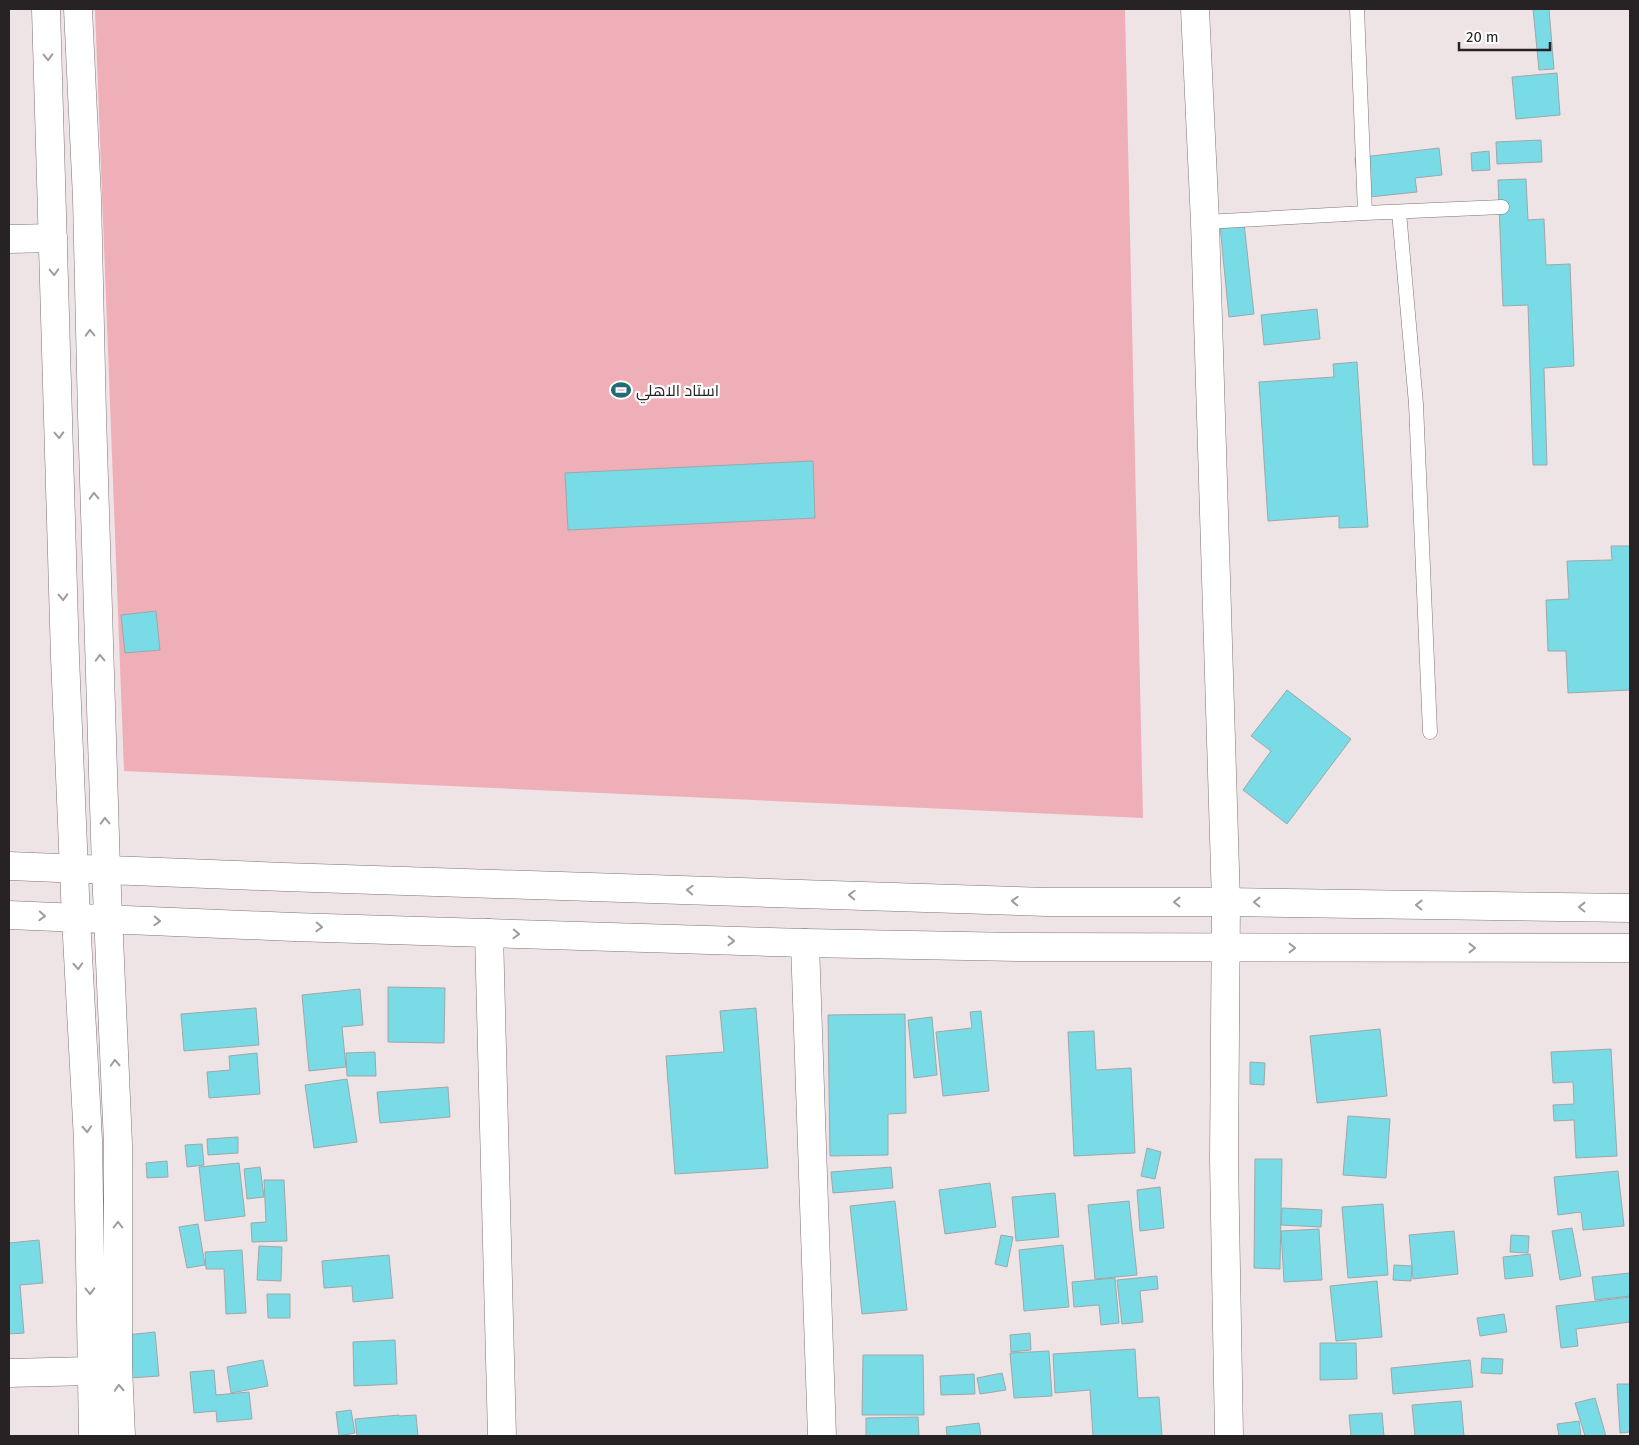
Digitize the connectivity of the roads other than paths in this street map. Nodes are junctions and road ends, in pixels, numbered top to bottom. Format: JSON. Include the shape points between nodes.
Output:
{"nodes":[{"id":1,"x":46,"y":9,"type":"edge"},
{"id":2,"x":78,"y":9,"type":"edge"},
{"id":3,"x":1195,"y":9,"type":"edge"},
{"id":4,"x":1357,"y":9,"type":"edge"},
{"id":5,"x":1502,"y":207,"type":"dead end"},
{"id":6,"x":1365,"y":212,"type":"junction"},
{"id":7,"x":1399,"y":212,"type":"junction"},
{"id":8,"x":1205,"y":222,"type":"junction"},
{"id":9,"x":53,"y":238,"type":"junction"},
{"id":10,"x":9,"y":239,"type":"edge"},
{"id":11,"x":1430,"y":732,"type":"dead end"},
{"id":12,"x":9,"y":866,"type":"edge"},
{"id":13,"x":74,"y":868,"type":"junction"},
{"id":14,"x":106,"y":869,"type":"junction"},
{"id":15,"x":1226,"y":902,"type":"junction"},
{"id":16,"x":1630,"y":908,"type":"edge"},
{"id":17,"x":9,"y":915,"type":"edge"},
{"id":18,"x":76,"y":918,"type":"junction"},
{"id":19,"x":108,"y":919,"type":"junction"},
{"id":20,"x":489,"y":933,"type":"junction"},
{"id":21,"x":805,"y":943,"type":"junction"},
{"id":22,"x":1226,"y":947,"type":"junction"},
{"id":23,"x":1630,"y":948,"type":"edge"},
{"id":24,"x":91,"y":1371,"type":"junction"},
{"id":25,"x":9,"y":1373,"type":"edge"},
{"id":26,"x":93,"y":1436,"type":"edge"},
{"id":27,"x":121,"y":1436,"type":"edge"},
{"id":28,"x":502,"y":1436,"type":"edge"},
{"id":29,"x":822,"y":1436,"type":"edge"},
{"id":30,"x":1229,"y":1436,"type":"edge"}],
"edges":[{"from":1,"to":9,"type":"street","one_way":true},
{"from":14,"to":2,"type":"street","one_way":true,"via":[[87,198]]},
{"from":3,"to":8,"type":"street"},
{"from":4,"to":6,"type":"lane"},
{"from":5,"to":7,"type":"lane"},
{"from":6,"to":7,"type":"lane"},
{"from":6,"to":8,"type":"lane"},
{"from":7,"to":11,"type":"lane","via":[[1416,404]]},
{"from":8,"to":15,"type":"street"},
{"from":9,"to":10,"type":"street"},
{"from":9,"to":13,"type":"street","one_way":true},
{"from":12,"to":13,"type":"street"},
{"from":13,"to":14,"type":"street"},
{"from":13,"to":18,"type":"street"},
{"from":15,"to":14,"type":"street","one_way":true,"via":[[1037,902]]},
{"from":14,"to":19,"type":"street"},
{"from":16,"to":15,"type":"street","one_way":true},
{"from":15,"to":22,"type":"street"},
{"from":17,"to":18,"type":"street","one_way":true},
{"from":18,"to":19,"type":"street"},
{"from":18,"to":24,"type":"street","one_way":true,"via":[[88,1140]]},
{"from":19,"to":20,"type":"street","one_way":true},
{"from":27,"to":19,"type":"street","one_way":true,"via":[[118,1144]]},
{"from":20,"to":21,"type":"street","one_way":true},
{"from":20,"to":28,"type":"street"},
{"from":21,"to":22,"type":"street"},
{"from":21,"to":29,"type":"street"},
{"from":22,"to":23,"type":"street","one_way":true},
{"from":22,"to":30,"type":"street","via":[[1224,1160]]},
{"from":24,"to":25,"type":"street"},
{"from":24,"to":26,"type":"street"}]}
